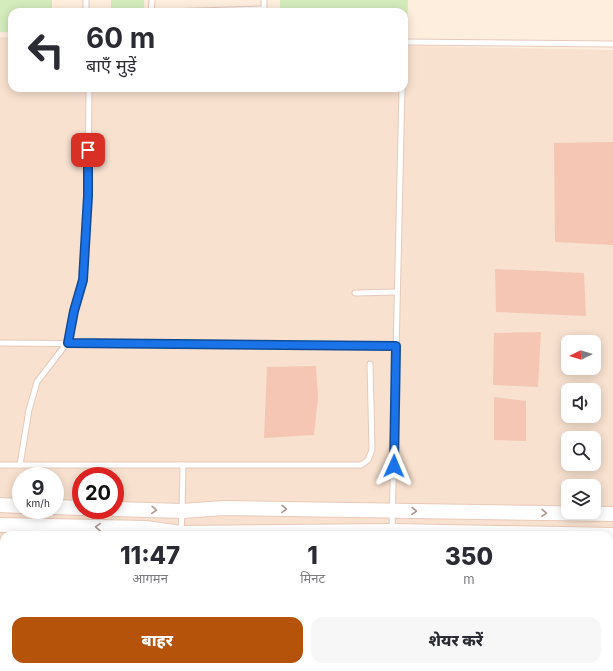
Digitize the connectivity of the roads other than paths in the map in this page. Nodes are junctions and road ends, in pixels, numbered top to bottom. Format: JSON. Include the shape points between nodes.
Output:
{"nodes":[{"id":1,"x":408,"y":42,"type":"edge"},
{"id":2,"x":613,"y":44,"type":"edge"},
{"id":3,"x":89,"y":92,"type":"edge"},
{"id":4,"x":402,"y":92,"type":"edge"},
{"id":5,"x":397,"y":292,"type":"junction"},
{"id":6,"x":355,"y":293,"type":"dead end"},
{"id":7,"x":0,"y":343,"type":"edge"},
{"id":8,"x":68,"y":343,"type":"junction"},
{"id":9,"x":396,"y":346,"type":"junction"},
{"id":10,"x":370,"y":364,"type":"dead end"},
{"id":11,"x":0,"y":465,"type":"edge"},
{"id":12,"x":20,"y":465,"type":"junction"},
{"id":13,"x":183,"y":465,"type":"junction"},
{"id":14,"x":0,"y":505,"type":"edge"},
{"id":15,"x":12,"y":506,"type":"edge"},
{"id":16,"x":124,"y":509,"type":"edge"},
{"id":17,"x":182,"y":511,"type":"junction"},
{"id":18,"x":393,"y":511,"type":"junction"},
{"id":19,"x":561,"y":514,"type":"edge"},
{"id":20,"x":601,"y":514,"type":"edge"},
{"id":21,"x":613,"y":514,"type":"edge"},
{"id":22,"x":594,"y":519,"type":"edge"},
{"id":23,"x":0,"y":525,"type":"edge"},
{"id":24,"x":163,"y":531,"type":"edge"},
{"id":25,"x":180,"y":531,"type":"edge"},
{"id":26,"x":392,"y":531,"type":"edge"},
{"id":27,"x":594,"y":531,"type":"edge"}],
"edges":[{"from":1,"to":2,"type":"lane"},
{"from":3,"to":8,"type":"lane","via":[[88,196],[83,280]]},
{"from":4,"to":5,"type":"lane"},
{"from":5,"to":6,"type":"lane"},
{"from":5,"to":9,"type":"lane"},
{"from":7,"to":8,"type":"lane"},
{"from":8,"to":9,"type":"lane"},
{"from":8,"to":12,"type":"lane","via":[[37,382],[29,410]]},
{"from":9,"to":18,"type":"lane"},
{"from":10,"to":13,"type":"lane","via":[[372,450],[368,460],[361,465]]},
{"from":11,"to":12,"type":"lane"},
{"from":12,"to":13,"type":"lane"},
{"from":13,"to":17,"type":"lane"},
{"from":14,"to":15,"type":"street"},
{"from":16,"to":17,"type":"street","one_way":true},
{"from":17,"to":18,"type":"street","one_way":true,"via":[[224,508]]},
{"from":17,"to":25,"type":"lane"},
{"from":18,"to":19,"type":"street","one_way":true},
{"from":18,"to":26,"type":"lane"},
{"from":20,"to":21,"type":"street"},
{"from":22,"to":27,"type":"street"},
{"from":24,"to":23,"type":"street","one_way":true,"via":[[146,528]]}]}
